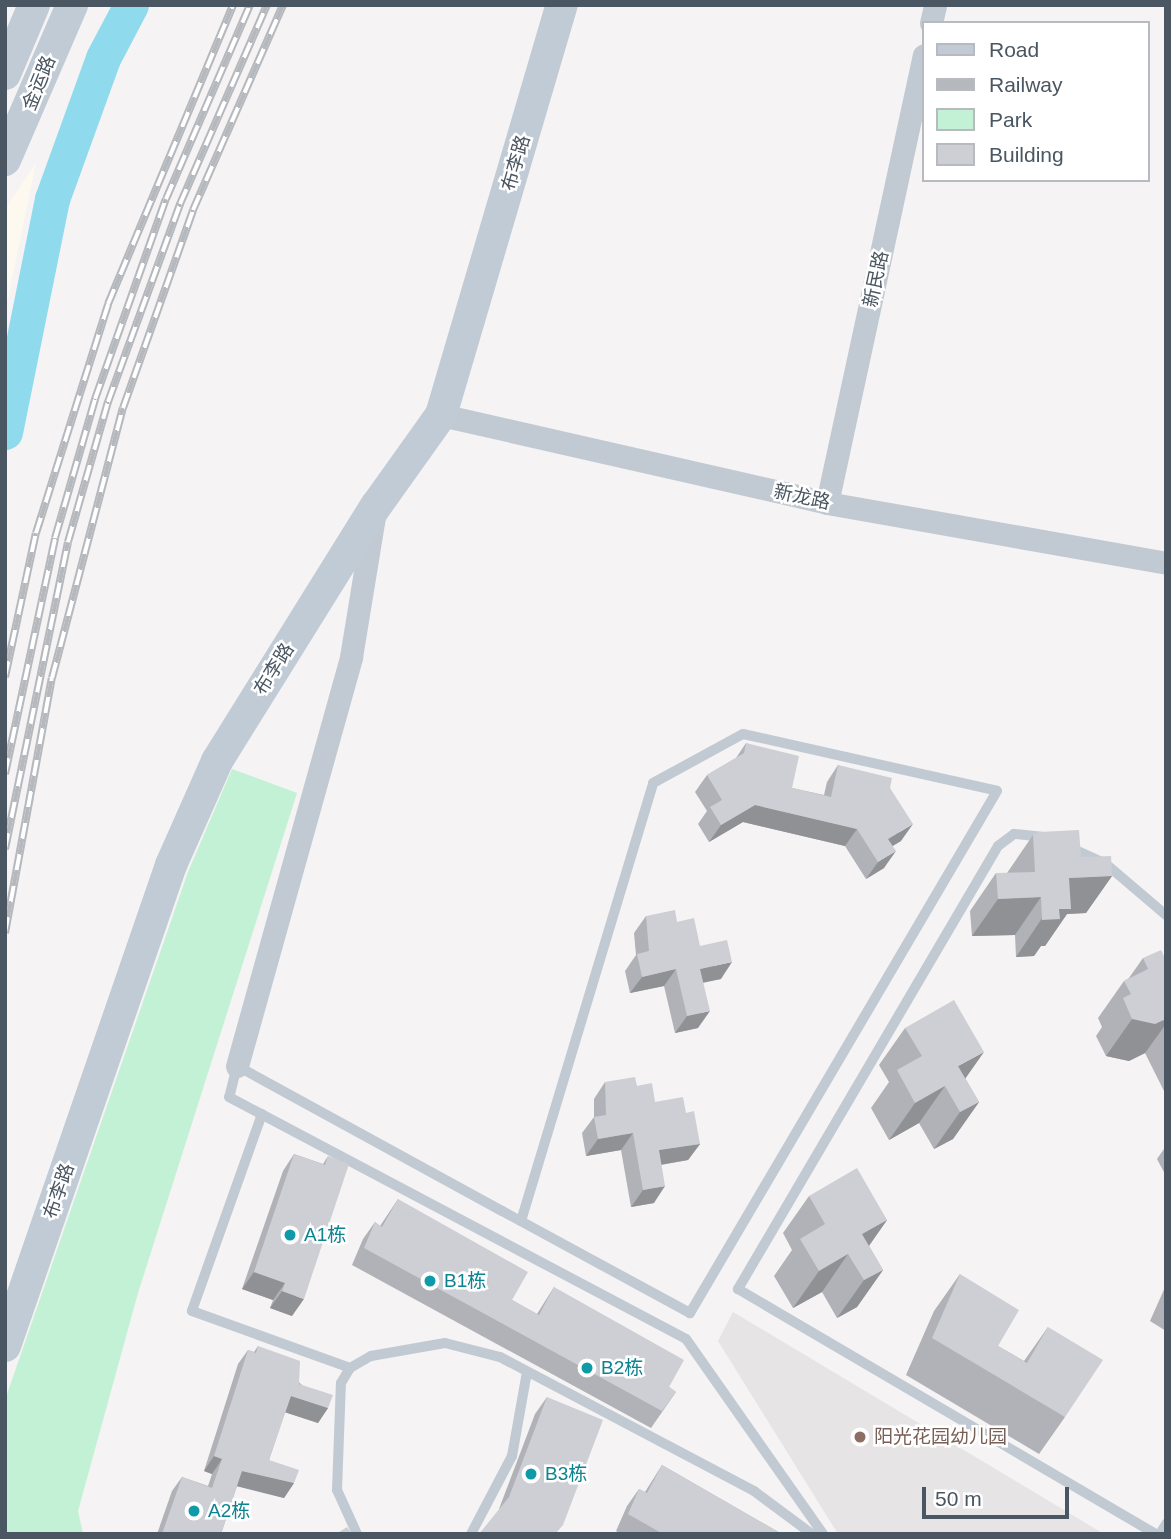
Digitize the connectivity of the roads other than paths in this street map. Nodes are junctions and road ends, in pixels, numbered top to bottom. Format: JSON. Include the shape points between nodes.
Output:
{"nodes":[{"id":1,"x":34,"y":5,"type":"edge"},
{"id":2,"x":72,"y":5,"type":"edge"},
{"id":3,"x":562,"y":5,"type":"edge"},
{"id":4,"x":922,"y":64,"type":"edge"},
{"id":5,"x":5,"y":74,"type":"edge"},
{"id":6,"x":5,"y":160,"type":"edge"},
{"id":7,"x":441,"y":415,"type":"junction"},
{"id":8,"x":827,"y":503,"type":"junction"},
{"id":9,"x":376,"y":506,"type":"junction"},
{"id":10,"x":1166,"y":564,"type":"edge"},
{"id":11,"x":1166,"y":915,"type":"edge"},
{"id":12,"x":237,"y":1066,"type":"junction"},
{"id":13,"x":262,"y":1114,"type":"junction"},
{"id":14,"x":522,"y":1221,"type":"junction"},
{"id":15,"x":5,"y":1346,"type":"edge"},
{"id":16,"x":350,"y":1368,"type":"junction"},
{"id":17,"x":527,"y":1371,"type":"junction"},
{"id":18,"x":1166,"y":1524,"type":"edge"},
{"id":19,"x":357,"y":1534,"type":"edge"},
{"id":20,"x":471,"y":1534,"type":"edge"},
{"id":21,"x":812,"y":1534,"type":"edge"},
{"id":22,"x":823,"y":1534,"type":"edge"},
{"id":23,"x":1158,"y":1534,"type":"edge"}],
"edges":[{"from":1,"to":5,"type":"main road","name":"金运路"},
{"from":2,"to":6,"type":"main road","name":"金运路"},
{"from":3,"to":7,"type":"main road","name":"布李路"},
{"from":4,"to":8,"type":"street","name":"新民路"},
{"from":7,"to":8,"type":"street","name":"新龙路"},
{"from":7,"to":9,"type":"main road","name":"布李路"},
{"from":8,"to":10,"type":"street","name":"新龙路"},
{"from":9,"to":12,"type":"street","via":[[351,657]]},
{"from":9,"to":15,"type":"main road","name":"布李路","via":[[217,761],[171,865]]},
{"from":11,"to":23,"type":"lane","via":[[1106,864],[1045,837],[1014,834],[998,846],[738,1289]]},
{"from":12,"to":13,"type":"lane","via":[[229,1097]]},
{"from":12,"to":14,"type":"lane"},
{"from":13,"to":16,"type":"lane","via":[[192,1311]]},
{"from":13,"to":22,"type":"lane","via":[[686,1339]]},
{"from":14,"to":14,"type":"lane","via":[[691,1313],[997,791],[743,734],[653,783]]},
{"from":16,"to":17,"type":"lane","via":[[371,1356],[457,1343]]},
{"from":16,"to":19,"type":"lane","via":[[338,1396],[336,1478],[344,1513]]},
{"from":17,"to":20,"type":"lane","via":[[512,1456]]},
{"from":17,"to":21,"type":"lane","via":[[754,1491]]},
{"from":18,"to":23,"type":"lane"}]}
